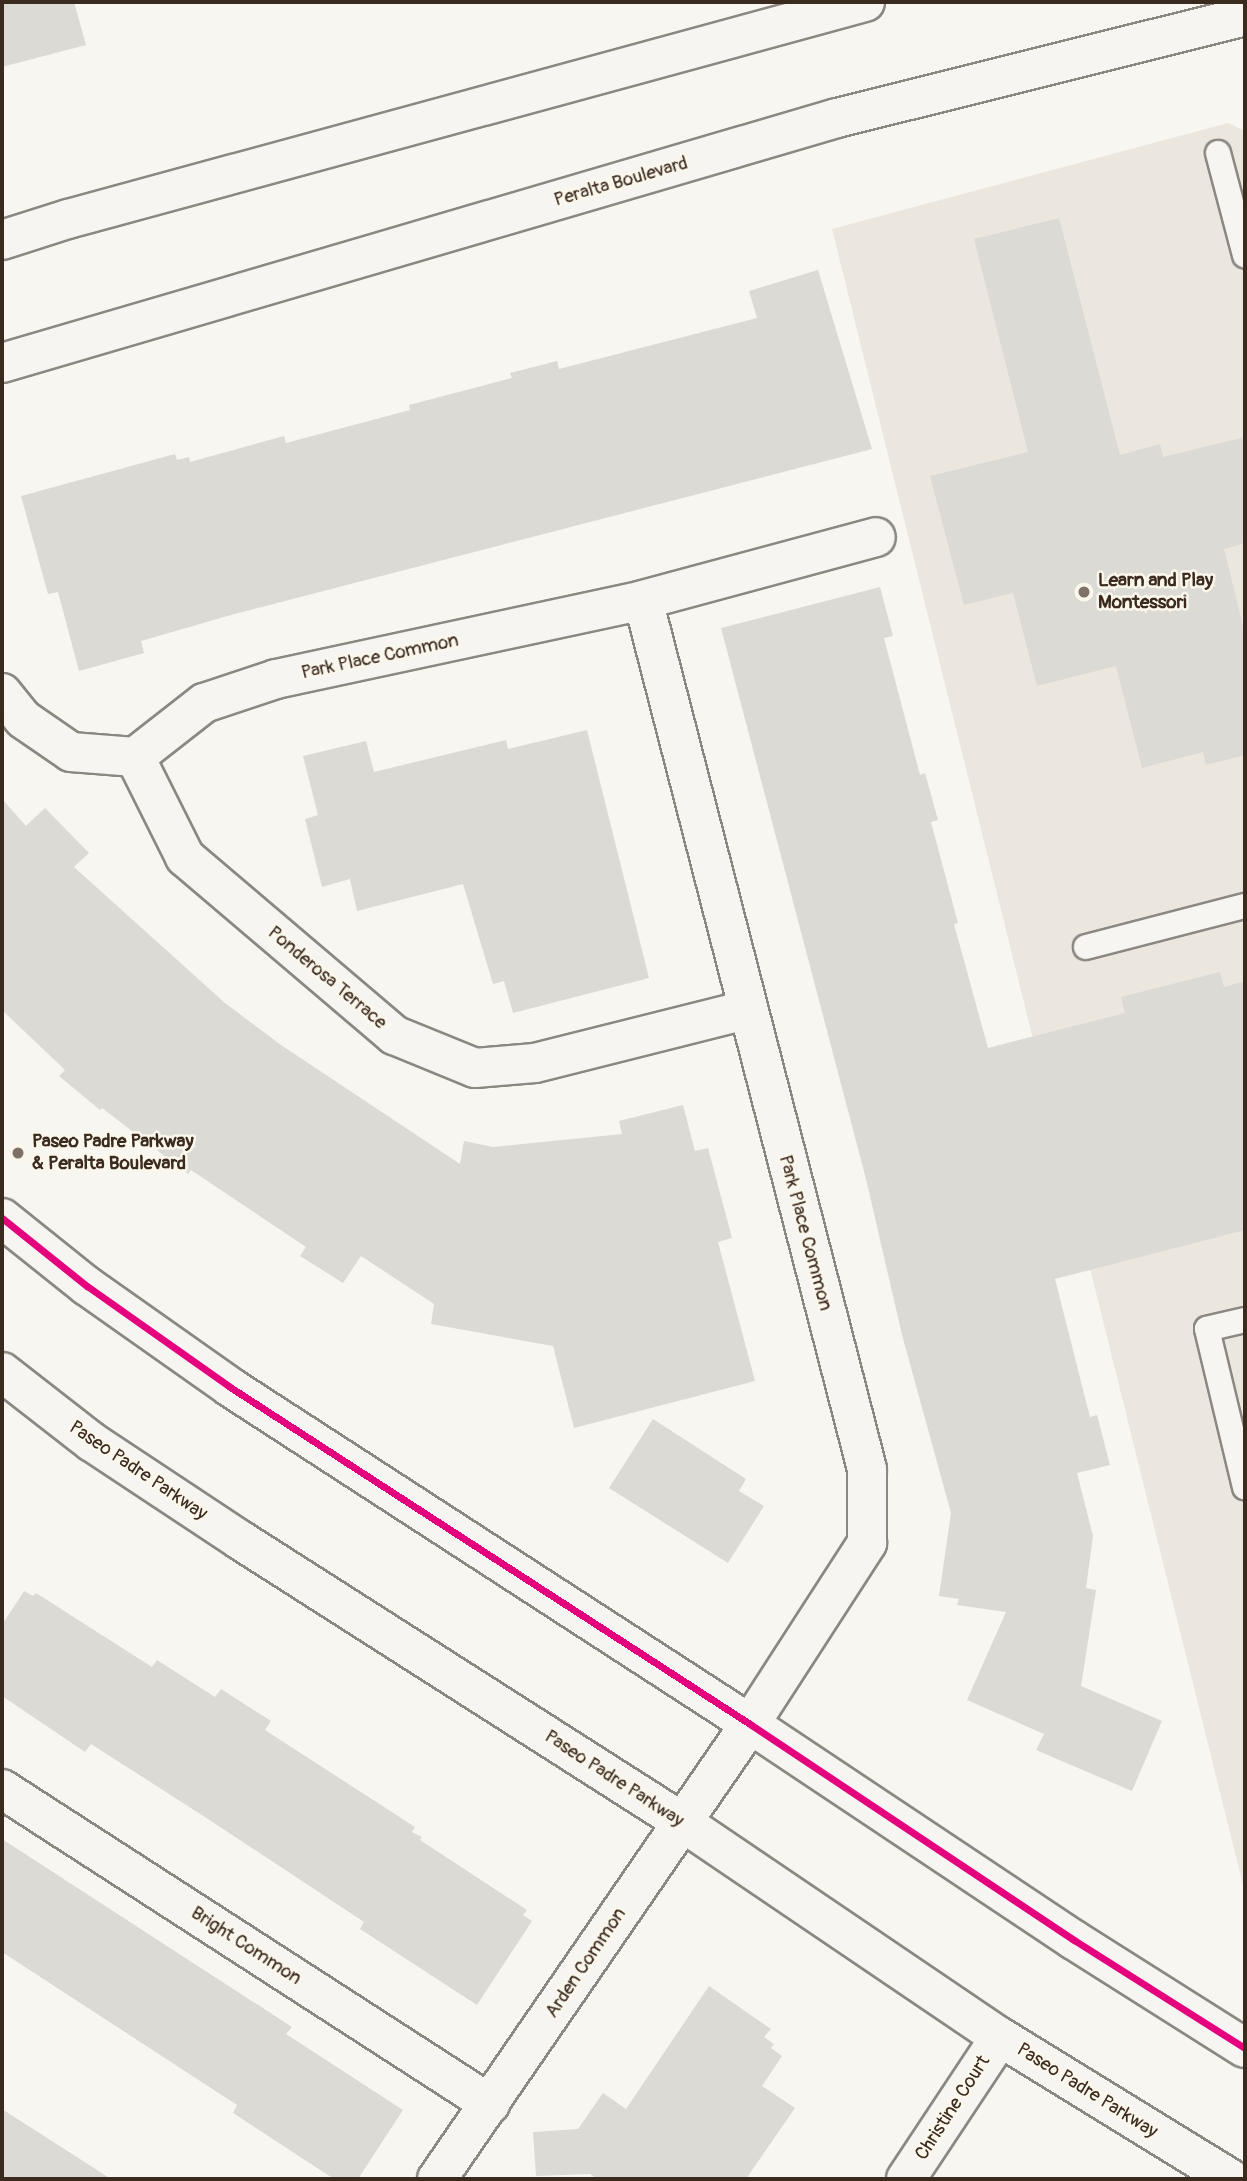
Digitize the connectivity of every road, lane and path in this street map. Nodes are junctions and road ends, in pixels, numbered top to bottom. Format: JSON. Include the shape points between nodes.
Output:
{"nodes":[{"id":1,"x":865,"y":2,"type":"edge"},
{"id":2,"x":1245,"y":16,"type":"edge"},
{"id":3,"x":1218,"y":153,"type":"dead end"},
{"id":4,"x":2,"y":240,"type":"edge"},
{"id":5,"x":1245,"y":255,"type":"edge"},
{"id":6,"x":2,"y":363,"type":"edge"},
{"id":7,"x":876,"y":537,"type":"dead end"},
{"id":8,"x":643,"y":600,"type":"junction"},
{"id":9,"x":2,"y":693,"type":"edge"},
{"id":10,"x":135,"y":757,"type":"junction"},
{"id":11,"x":1245,"y":906,"type":"edge"},
{"id":12,"x":1086,"y":947,"type":"dead end"},
{"id":13,"x":747,"y":1010,"type":"junction"},
{"id":14,"x":2,"y":1219,"type":"edge"},
{"id":15,"x":1245,"y":1320,"type":"edge"},
{"id":16,"x":2,"y":1373,"type":"edge"},
{"id":17,"x":1245,"y":1487,"type":"edge"},
{"id":18,"x":750,"y":1724,"type":"junction"},
{"id":19,"x":2,"y":1789,"type":"edge"},
{"id":20,"x":681,"y":1822,"type":"junction"},
{"id":21,"x":1000,"y":2037,"type":"junction"},
{"id":22,"x":1245,"y":2048,"type":"edge"},
{"id":23,"x":490,"y":2104,"type":"junction"},
{"id":24,"x":437,"y":2179,"type":"edge"},
{"id":25,"x":906,"y":2179,"type":"edge"},
{"id":26,"x":1231,"y":2179,"type":"edge"}],
"edges":[{"from":1,"to":4,"type":"main road"},
{"from":2,"to":6,"type":"main road","name":"Peralta Boulevard","via":[[837,118]]},
{"from":3,"to":5,"type":"lane"},
{"from":7,"to":8,"type":"main road","name":"Park Place Common"},
{"from":8,"to":10,"type":"main road","name":"Park Place Common","via":[[276,679],[204,703]]},
{"from":8,"to":13,"type":"main road","name":"Park Place Common"},
{"from":9,"to":10,"type":"main road","via":[[23,719],[71,752]]},
{"from":10,"to":13,"type":"main road","name":"Ponderosa Terrace","via":[[185,857],[394,1035],[475,1068],[536,1063]]},
{"from":11,"to":12,"type":"lane"},
{"from":13,"to":18,"type":"main road","name":"Park Place Common","via":[[867,1469],[868,1504],[867,1543]]},
{"from":14,"to":18,"type":"main road","via":[[230,1387]]},
{"from":15,"to":17,"type":"lane","via":[[1207,1329]]},
{"from":16,"to":20,"type":"main road","name":"Paseo Padre Parkway","via":[[92,1442],[240,1540]]},
{"from":18,"to":20,"type":"main road","name":"Park Place Common"},
{"from":18,"to":22,"type":"main road"},
{"from":19,"to":23,"type":"main road","name":"Bright Common"},
{"from":20,"to":21,"type":"main road","name":"Paseo Padre Parkway"},
{"from":20,"to":23,"type":"main road","name":"Arden Common"},
{"from":21,"to":25,"type":"main road","name":"Christine Court"},
{"from":21,"to":26,"type":"main road","name":"Paseo Padre Parkway"},
{"from":23,"to":24,"type":"main road","name":"Arden Common"}]}
